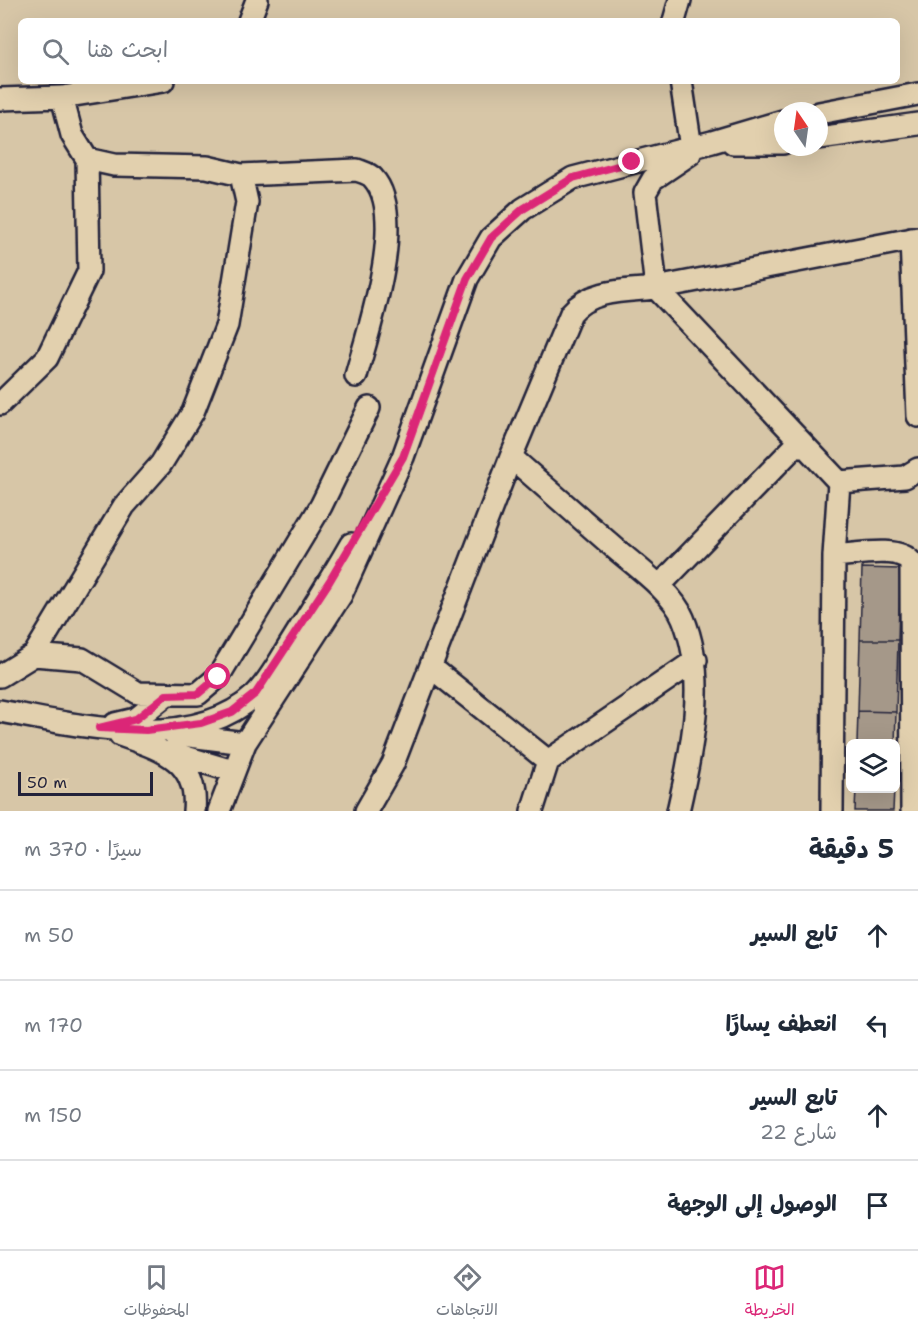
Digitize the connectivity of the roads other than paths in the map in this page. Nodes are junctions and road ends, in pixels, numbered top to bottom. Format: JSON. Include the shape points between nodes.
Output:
{"nodes":[{"id":1,"x":257,"y":0,"type":"edge"},
{"id":2,"x":680,"y":0,"type":"edge"},
{"id":3,"x":250,"y":18,"type":"edge"},
{"id":4,"x":675,"y":18,"type":"edge"},
{"id":5,"x":144,"y":84,"type":"edge"},
{"id":6,"x":681,"y":84,"type":"edge"},
{"id":7,"x":918,"y":94,"type":"edge"},
{"id":8,"x":62,"y":97,"type":"junction"},
{"id":9,"x":0,"y":99,"type":"edge"},
{"id":10,"x":828,"y":111,"type":"edge"},
{"id":11,"x":774,"y":124,"type":"edge"},
{"id":12,"x":918,"y":124,"type":"edge"},
{"id":13,"x":828,"y":137,"type":"edge"},
{"id":14,"x":712,"y":142,"type":"junction"},
{"id":15,"x":774,"y":143,"type":"edge"},
{"id":16,"x":691,"y":148,"type":"junction"},
{"id":17,"x":87,"y":159,"type":"junction"},
{"id":18,"x":241,"y":175,"type":"junction"},
{"id":19,"x":915,"y":238,"type":"edge"},
{"id":20,"x":656,"y":288,"type":"junction"},
{"id":21,"x":356,"y":376,"type":"dead end"},
{"id":22,"x":0,"y":404,"type":"edge"},
{"id":23,"x":369,"y":408,"type":"dead end"},
{"id":24,"x":918,"y":416,"type":"edge"},
{"id":25,"x":799,"y":442,"type":"junction"},
{"id":26,"x":403,"y":457,"type":"junction"},
{"id":27,"x":511,"y":457,"type":"junction"},
{"id":28,"x":918,"y":469,"type":"edge"},
{"id":29,"x":839,"y":482,"type":"junction"},
{"id":30,"x":834,"y":556,"type":"junction"},
{"id":31,"x":659,"y":586,"type":"junction"},
{"id":32,"x":34,"y":656,"type":"junction"},
{"id":33,"x":696,"y":660,"type":"junction"},
{"id":34,"x":432,"y":668,"type":"junction"},
{"id":35,"x":0,"y":676,"type":"edge"},
{"id":36,"x":166,"y":695,"type":"junction"},
{"id":37,"x":0,"y":711,"type":"edge"},
{"id":38,"x":99,"y":728,"type":"junction"},
{"id":39,"x":146,"y":730,"type":"junction"},
{"id":40,"x":245,"y":743,"type":"junction"},
{"id":41,"x":157,"y":748,"type":"junction"},
{"id":42,"x":548,"y":761,"type":"junction"},
{"id":43,"x":233,"y":771,"type":"junction"},
{"id":44,"x":194,"y":811,"type":"edge"},
{"id":45,"x":219,"y":811,"type":"edge"},
{"id":46,"x":366,"y":811,"type":"edge"},
{"id":47,"x":532,"y":811,"type":"edge"},
{"id":48,"x":678,"y":811,"type":"edge"},
{"id":49,"x":832,"y":811,"type":"edge"},
{"id":50,"x":912,"y":811,"type":"edge"}],
"edges":[{"from":1,"to":3,"type":"street"},
{"from":2,"to":4,"type":"street"},
{"from":5,"to":8,"type":"street"},
{"from":6,"to":16,"type":"street"},
{"from":7,"to":10,"type":"street"},
{"from":8,"to":9,"type":"street"},
{"from":8,"to":17,"type":"street","via":[[72,135]]},
{"from":11,"to":14,"type":"street"},
{"from":12,"to":13,"type":"street"},
{"from":14,"to":15,"type":"street"},
{"from":14,"to":16,"type":"street"},
{"from":14,"to":20,"type":"street","via":[[673,163],[653,179],[645,193]]},
{"from":16,"to":26,"type":"street","via":[[573,178],[523,209],[491,238],[467,279]]},
{"from":17,"to":18,"type":"street","via":[[114,165],[207,167]]},
{"from":17,"to":22,"type":"street","via":[[88,271],[47,358]]},
{"from":18,"to":21,"type":"street","via":[[357,170],[373,177],[382,193],[389,240]]},
{"from":18,"to":32,"type":"street","via":[[247,202],[227,325],[194,412],[161,464],[124,506]]},
{"from":19,"to":20,"type":"street"},
{"from":19,"to":24,"type":"street"},
{"from":20,"to":25,"type":"street"},
{"from":20,"to":27,"type":"street","via":[[582,300],[571,313]]},
{"from":23,"to":36,"type":"street","via":[[321,506],[218,677],[198,694]]},
{"from":25,"to":29,"type":"street"},
{"from":25,"to":31,"type":"street"},
{"from":26,"to":39,"type":"street","via":[[329,582],[256,693],[219,718]]},
{"from":26,"to":40,"type":"street","via":[[341,595]]},
{"from":27,"to":31,"type":"street"},
{"from":27,"to":34,"type":"street"},
{"from":28,"to":29,"type":"street","via":[[905,477]]},
{"from":29,"to":30,"type":"street"},
{"from":30,"to":49,"type":"street"},
{"from":30,"to":50,"type":"street","via":[[897,552],[911,562]]},
{"from":31,"to":33,"type":"street","via":[[683,616]]},
{"from":32,"to":35,"type":"street"},
{"from":32,"to":36,"type":"street","via":[[82,659],[138,693]]},
{"from":33,"to":42,"type":"street"},
{"from":33,"to":48,"type":"street","via":[[688,769]]},
{"from":34,"to":42,"type":"street"},
{"from":34,"to":46,"type":"street","via":[[393,764]]},
{"from":36,"to":38,"type":"street","via":[[136,719]]},
{"from":37,"to":38,"type":"street"},
{"from":38,"to":39,"type":"street"},
{"from":38,"to":41,"type":"street"},
{"from":39,"to":40,"type":"street"},
{"from":40,"to":43,"type":"street"},
{"from":41,"to":43,"type":"street"},
{"from":41,"to":44,"type":"street","via":[[177,760],[190,777]]},
{"from":42,"to":47,"type":"street"},
{"from":43,"to":45,"type":"street"}]}
